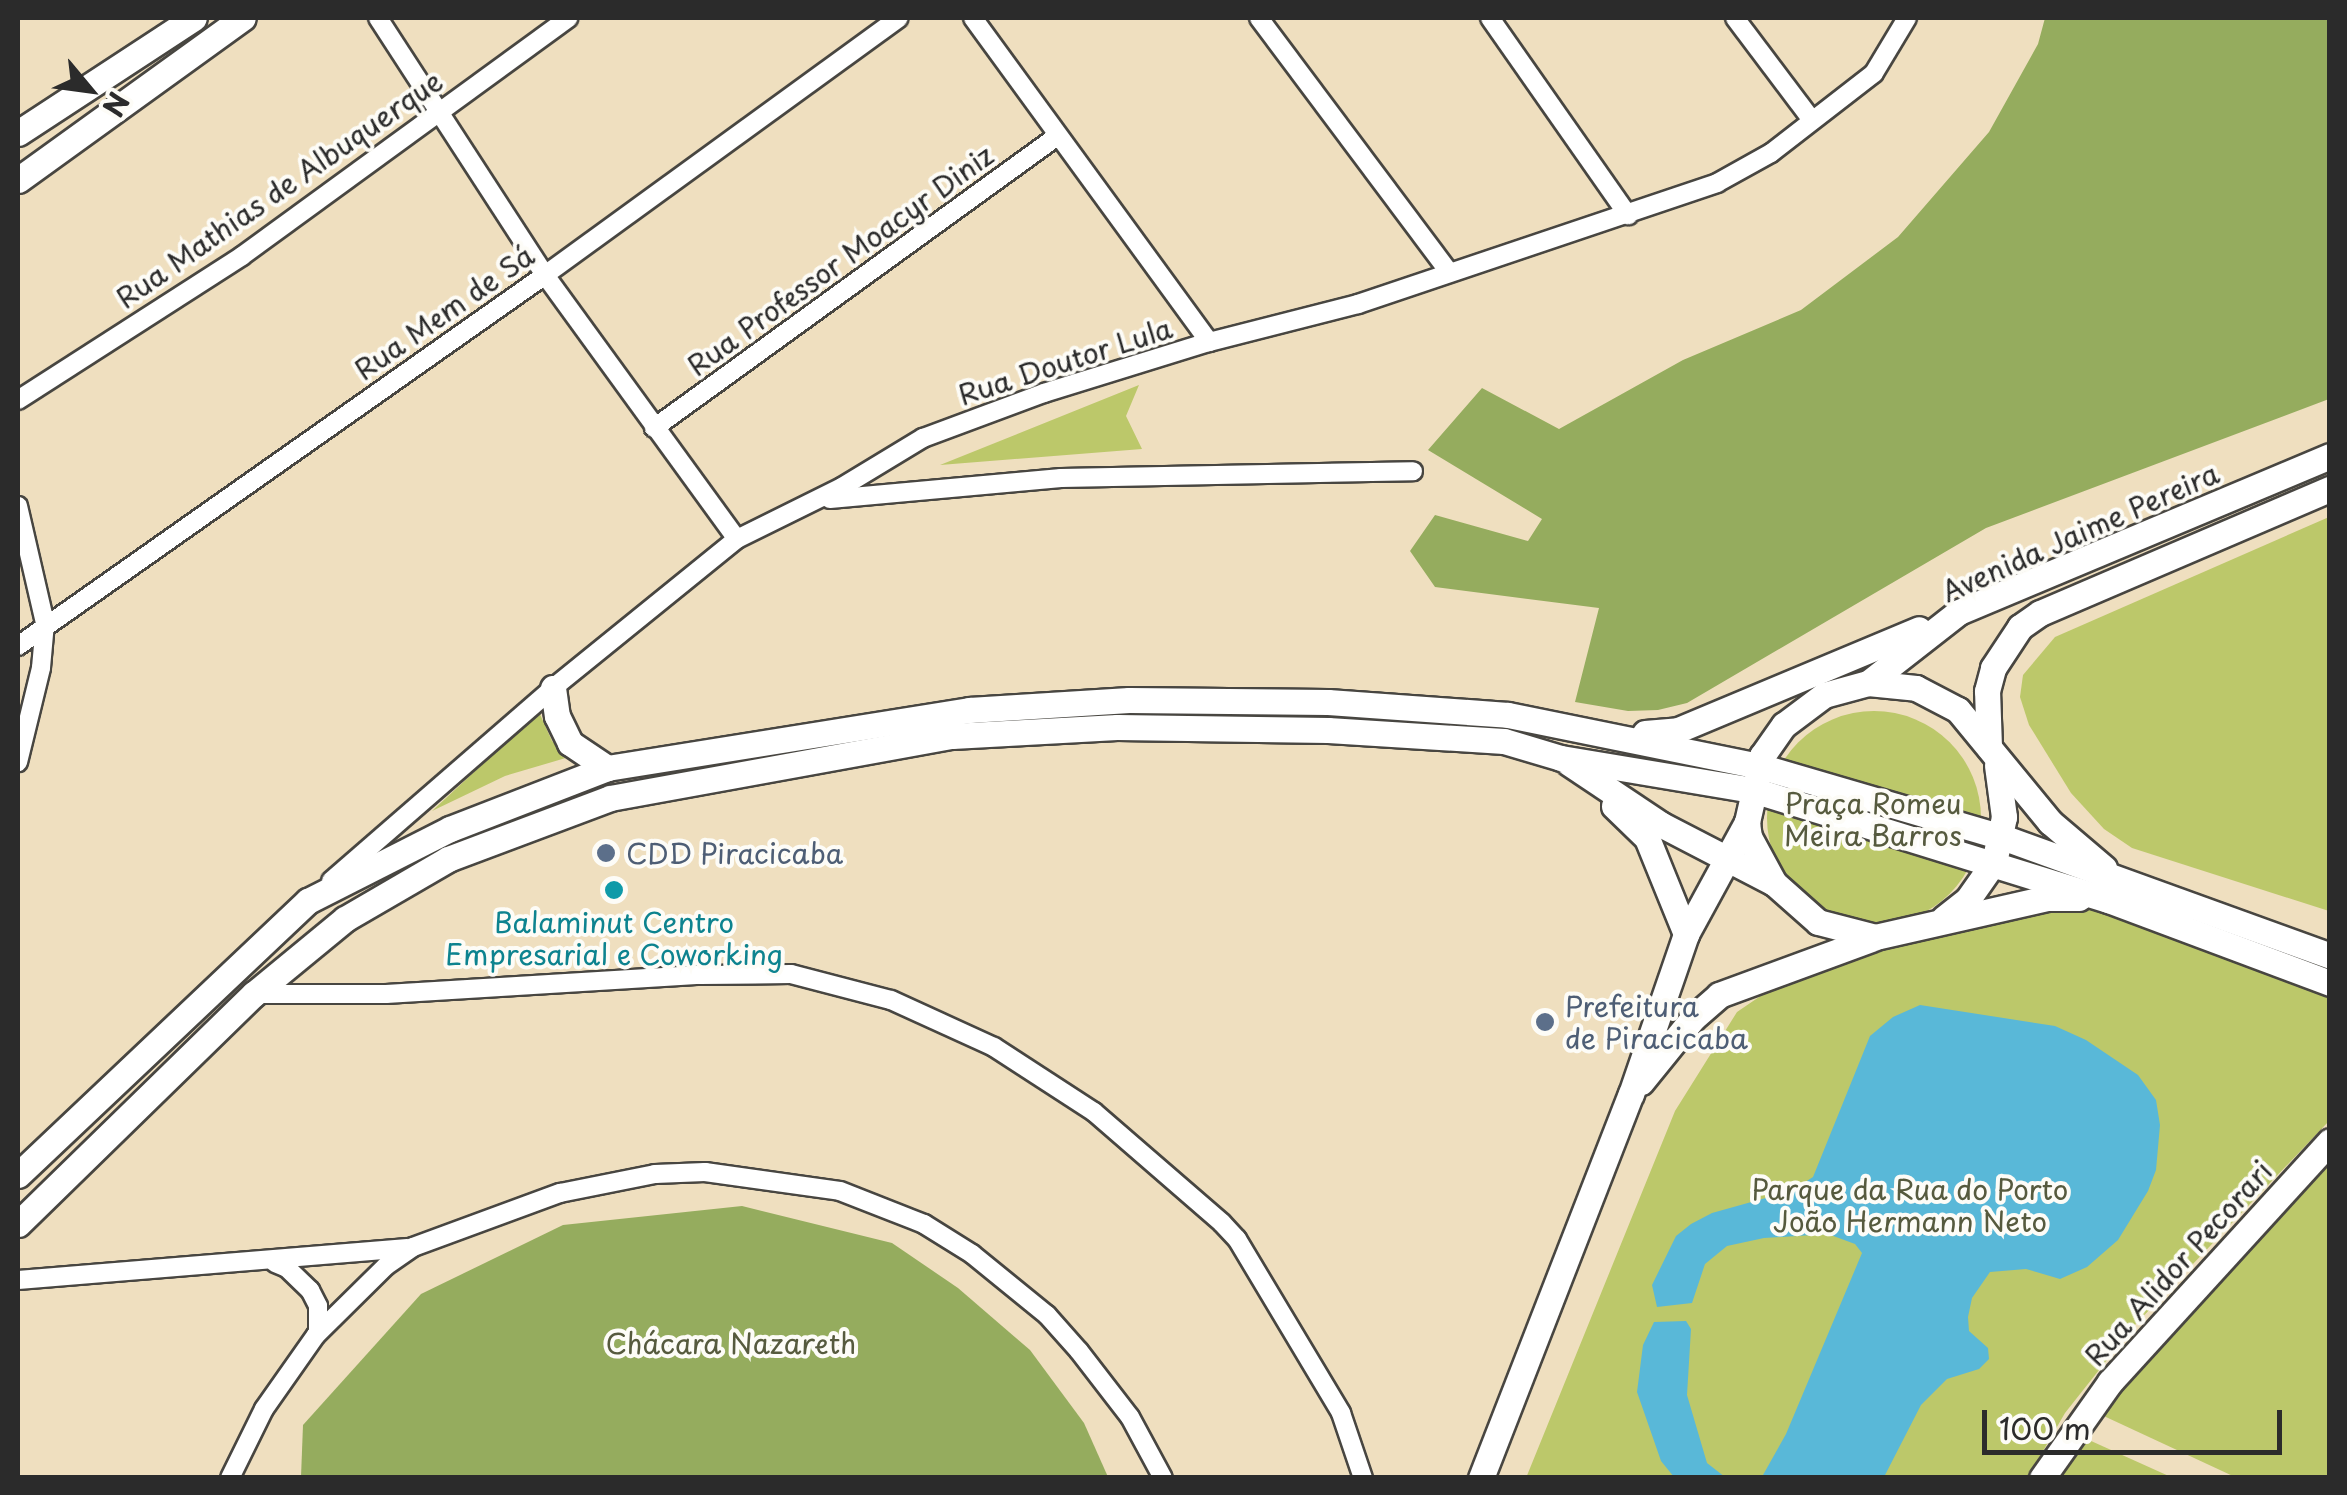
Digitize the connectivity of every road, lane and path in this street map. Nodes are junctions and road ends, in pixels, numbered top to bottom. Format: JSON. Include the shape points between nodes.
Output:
{"nodes":[{"id":1,"x":194,"y":18,"type":"edge"},
{"id":2,"x":242,"y":18,"type":"edge"},
{"id":3,"x":378,"y":18,"type":"edge"},
{"id":4,"x":568,"y":18,"type":"edge"},
{"id":5,"x":899,"y":18,"type":"edge"},
{"id":6,"x":973,"y":18,"type":"edge"},
{"id":7,"x":1258,"y":18,"type":"edge"},
{"id":8,"x":1490,"y":18,"type":"edge"},
{"id":9,"x":1736,"y":18,"type":"edge"},
{"id":10,"x":1908,"y":18,"type":"edge"},
{"id":11,"x":438,"y":111,"type":"junction"},
{"id":12,"x":1810,"y":119,"type":"junction"},
{"id":13,"x":18,"y":134,"type":"edge"},
{"id":14,"x":1058,"y":136,"type":"junction"},
{"id":15,"x":18,"y":180,"type":"edge"},
{"id":16,"x":1628,"y":215,"type":"junction"},
{"id":17,"x":1449,"y":272,"type":"junction"},
{"id":18,"x":545,"y":275,"type":"junction"},
{"id":19,"x":1209,"y":342,"type":"junction"},
{"id":20,"x":18,"y":400,"type":"edge"},
{"id":21,"x":654,"y":428,"type":"junction"},
{"id":22,"x":2330,"y":456,"type":"edge"},
{"id":23,"x":1413,"y":472,"type":"dead end"},
{"id":24,"x":2330,"y":489,"type":"edge"},
{"id":25,"x":816,"y":500,"type":"junction"},
{"id":26,"x":18,"y":506,"type":"edge"},
{"id":27,"x":737,"y":539,"type":"junction"},
{"id":28,"x":1960,"y":612,"type":"junction"},
{"id":29,"x":45,"y":623,"type":"junction"},
{"id":30,"x":18,"y":646,"type":"edge"},
{"id":31,"x":1792,"y":682,"type":"junction"},
{"id":32,"x":1857,"y":685,"type":"junction"},
{"id":33,"x":553,"y":688,"type":"junction"},
{"id":34,"x":1605,"y":732,"type":"junction"},
{"id":35,"x":1991,"y":752,"type":"junction"},
{"id":36,"x":1560,"y":758,"type":"junction"},
{"id":37,"x":18,"y":762,"type":"edge"},
{"id":38,"x":607,"y":768,"type":"junction"},
{"id":39,"x":1756,"y":778,"type":"junction"},
{"id":40,"x":1747,"y":822,"type":"junction"},
{"id":41,"x":2002,"y":837,"type":"junction"},
{"id":42,"x":1727,"y":860,"type":"junction"},
{"id":43,"x":1994,"y":862,"type":"junction"},
{"id":44,"x":1774,"y":883,"type":"junction"},
{"id":45,"x":2114,"y":891,"type":"junction"},
{"id":46,"x":308,"y":901,"type":"junction"},
{"id":47,"x":1931,"y":926,"type":"junction"},
{"id":48,"x":1686,"y":934,"type":"junction"},
{"id":49,"x":1876,"y":937,"type":"junction"},
{"id":50,"x":2330,"y":956,"type":"edge"},
{"id":51,"x":2330,"y":983,"type":"edge"},
{"id":52,"x":254,"y":994,"type":"junction"},
{"id":53,"x":1631,"y":1094,"type":"junction"},
{"id":54,"x":2330,"y":1141,"type":"edge"},
{"id":55,"x":18,"y":1176,"type":"edge"},
{"id":56,"x":18,"y":1224,"type":"edge"},
{"id":57,"x":413,"y":1247,"type":"junction"},
{"id":58,"x":270,"y":1262,"type":"junction"},
{"id":59,"x":18,"y":1280,"type":"edge"},
{"id":60,"x":318,"y":1332,"type":"junction"},
{"id":61,"x":230,"y":1478,"type":"edge"},
{"id":62,"x":1162,"y":1478,"type":"edge"},
{"id":63,"x":1363,"y":1478,"type":"edge"},
{"id":64,"x":1481,"y":1478,"type":"edge"},
{"id":65,"x":2042,"y":1478,"type":"edge"}],
"edges":[{"from":1,"to":13,"type":"main road"},
{"from":2,"to":15,"type":"main road"},
{"from":3,"to":11,"type":"street"},
{"from":4,"to":11,"type":"street","name":"Rua Mathias de Albuquerque"},
{"from":5,"to":18,"type":"street","name":"Rua Mem de Sá"},
{"from":6,"to":14,"type":"street"},
{"from":7,"to":17,"type":"street"},
{"from":8,"to":16,"type":"street"},
{"from":9,"to":12,"type":"street"},
{"from":10,"to":12,"type":"street","name":"Rua Doutor Lula","via":[[1874,73]]},
{"from":11,"to":18,"type":"street"},
{"from":11,"to":20,"type":"street","name":"Rua Mathias de Albuquerque","via":[[242,256]]},
{"from":12,"to":16,"type":"street","name":"Rua Doutor Lula","via":[[1771,153],[1717,184]]},
{"from":14,"to":19,"type":"street"},
{"from":14,"to":21,"type":"street","name":"Rua Professor Moacyr Diniz"},
{"from":16,"to":17,"type":"street","name":"Rua Doutor Lula"},
{"from":17,"to":19,"type":"street","name":"Rua Doutor Lula","via":[[1358,304]]},
{"from":18,"to":21,"type":"street"},
{"from":18,"to":29,"type":"street","name":"Rua Mem de Sá"},
{"from":19,"to":25,"type":"street","name":"Rua Doutor Lula","via":[[923,438]]},
{"from":21,"to":27,"type":"street"},
{"from":22,"to":28,"type":"main road","name":"Avenida Jaime Pereira"},
{"from":23,"to":25,"type":"street","via":[[1062,478]]},
{"from":24,"to":35,"type":"main road","name":"Avenida Jaime Pereira","via":[[2020,627],[1993,668],[1987,691]]},
{"from":25,"to":27,"type":"street","name":"Rua Doutor Lula"},
{"from":26,"to":29,"type":"street"},
{"from":27,"to":33,"type":"street","name":"Rua Doutor Lula"},
{"from":28,"to":31,"type":"main road"},
{"from":28,"to":32,"type":"main road","name":"Avenida Jaime Pereira"},
{"from":29,"to":30,"type":"street","name":"Rua Mem de Sá"},
{"from":29,"to":37,"type":"street","via":[[42,668]]},
{"from":31,"to":32,"type":"main road"},
{"from":31,"to":34,"type":"main road","via":[[1678,730]]},
{"from":32,"to":35,"type":"main road","via":[[1916,688],[1938,697],[1975,727]]},
{"from":32,"to":39,"type":"main road","name":"Avenida Jaime Pereira","via":[[1802,708],[1784,725]]},
{"from":33,"to":38,"type":"main road","via":[[570,743]]},
{"from":33,"to":46,"type":"street","name":"Rua Doutor Lula"},
{"from":34,"to":38,"type":"main road","via":[[1508,715],[1348,704],[1129,700],[969,710]]},
{"from":34,"to":39,"type":"main road"},
{"from":35,"to":41,"type":"main road","name":"Avenida Jaime Pereira","via":[[2004,796]]},
{"from":35,"to":45,"type":"main road"},
{"from":36,"to":39,"type":"main road"},
{"from":36,"to":42,"type":"main road"},
{"from":36,"to":48,"type":"main road","via":[[1646,838]]},
{"from":36,"to":52,"type":"main road","via":[[1504,741],[1116,727],[952,736],[760,768],[610,798],[448,859],[345,920]]},
{"from":38,"to":46,"type":"main road","via":[[450,829]]},
{"from":39,"to":40,"type":"main road"},
{"from":39,"to":41,"type":"main road"},
{"from":39,"to":43,"type":"main road"},
{"from":40,"to":42,"type":"main road"},
{"from":40,"to":44,"type":"main road"},
{"from":41,"to":43,"type":"main road","name":"Avenida Jaime Pereira"},
{"from":41,"to":45,"type":"main road"},
{"from":42,"to":44,"type":"main road"},
{"from":42,"to":48,"type":"main road"},
{"from":43,"to":45,"type":"main road"},
{"from":43,"to":47,"type":"main road","name":"Avenida Jaime Pereira","via":[[1968,899]]},
{"from":44,"to":49,"type":"main road","via":[[1818,922]]},
{"from":45,"to":47,"type":"main road","via":[[2046,898]]},
{"from":45,"to":50,"type":"main road"},
{"from":45,"to":51,"type":"main road"},
{"from":46,"to":55,"type":"main road"},
{"from":47,"to":49,"type":"main road"},
{"from":48,"to":53,"type":"main road"},
{"from":49,"to":53,"type":"main road","via":[[1719,995]]},
{"from":52,"to":56,"type":"main road"},
{"from":52,"to":63,"type":"street","via":[[791,974],[890,1000],[994,1046],[1094,1112],[1222,1223],[1340,1413]]},
{"from":53,"to":64,"type":"main road"},
{"from":54,"to":65,"type":"main road","name":"Rua Alidor Pecorari","via":[[2110,1382]]},
{"from":57,"to":58,"type":"street"},
{"from":57,"to":60,"type":"street"},
{"from":57,"to":62,"type":"street","via":[[560,1193],[655,1174],[748,1175],[840,1191],[924,1224],[1000,1274],[1079,1350],[1130,1417]]},
{"from":58,"to":59,"type":"street"},
{"from":58,"to":60,"type":"street","via":[[310,1290]]},
{"from":60,"to":61,"type":"street","via":[[264,1410]]}]}
